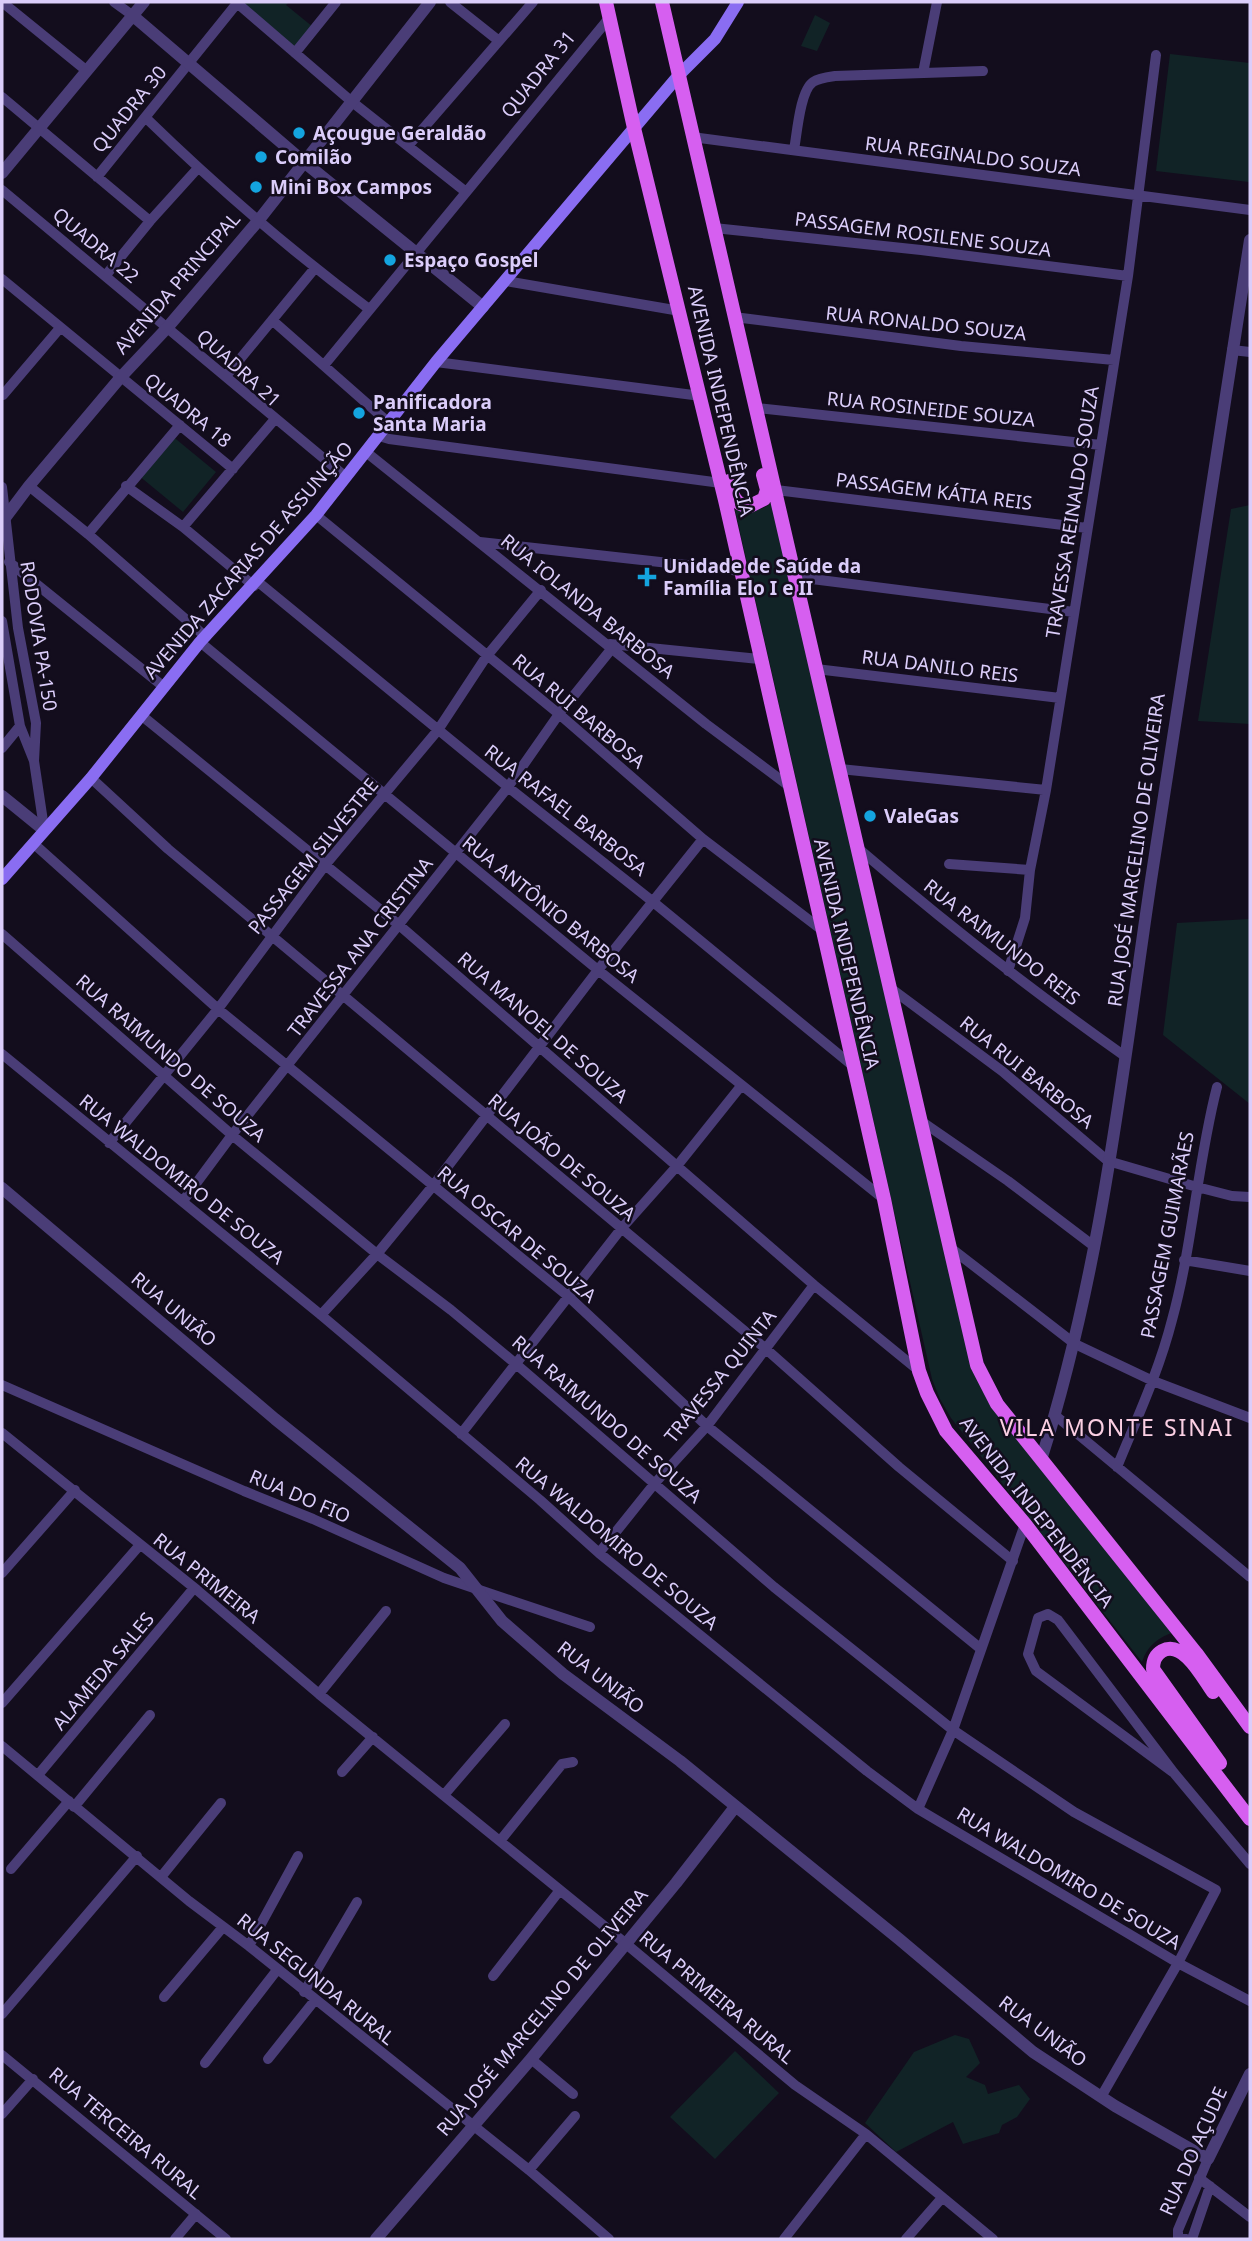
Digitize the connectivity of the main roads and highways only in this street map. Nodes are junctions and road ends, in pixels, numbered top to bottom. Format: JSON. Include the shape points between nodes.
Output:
{"nodes":[{"id":1,"x":606,"y":2,"type":"edge"},
{"id":2,"x":662,"y":2,"type":"edge"},
{"id":3,"x":738,"y":2,"type":"edge"},
{"id":4,"x":678,"y":75,"type":"junction"},
{"id":5,"x":634,"y":128,"type":"junction"},
{"id":6,"x":742,"y":346,"type":"junction"},
{"id":7,"x":693,"y":367,"type":"junction"},
{"id":8,"x":2,"y":879,"type":"edge"},
{"id":9,"x":1250,"y":1727,"type":"edge"},
{"id":10,"x":1250,"y":1741,"type":"edge"},
{"id":11,"x":1240,"y":1805,"type":"junction"},
{"id":12,"x":1250,"y":1819,"type":"edge"}],
"edges":[{"from":1,"to":5,"type":"main road","name":"AVENIDA INDEPENDÊNCIA"},
{"from":2,"to":4,"type":"main road","name":"AVENIDA INDEPENDÊNCIA"},
{"from":3,"to":4,"type":"main road","name":"AVENIDA ZACARIAS DE ASSUNÇÃO","via":[[715,39]]},
{"from":4,"to":5,"type":"main road","name":"AVENIDA ZACARIAS DE ASSUNÇÃO"},
{"from":4,"to":6,"type":"main road","name":"AVENIDA INDEPENDÊNCIA"},
{"from":5,"to":7,"type":"main road","name":"AVENIDA INDEPENDÊNCIA"},
{"from":5,"to":8,"type":"main road","name":"AVENIDA ZACARIAS DE ASSUNÇÃO","via":[[436,362],[316,515],[203,640]]},
{"from":6,"to":7,"type":"main road","via":[[740,371],[767,490],[757,505],[744,506],[733,497],[706,392]]},
{"from":6,"to":9,"type":"main road","name":"AVENIDA INDEPENDÊNCIA","via":[[977,1365],[997,1404]]},
{"from":7,"to":11,"type":"main road","name":"AVENIDA INDEPENDÊNCIA","via":[[927,1393],[946,1430],[1025,1524]]},
{"from":10,"to":11,"type":"main road","via":[[1182,1651],[1167,1648],[1158,1653],[1153,1669],[1234,1783]]},
{"from":11,"to":12,"type":"main road","name":"AVENIDA INDEPENDÊNCIA"}]}
